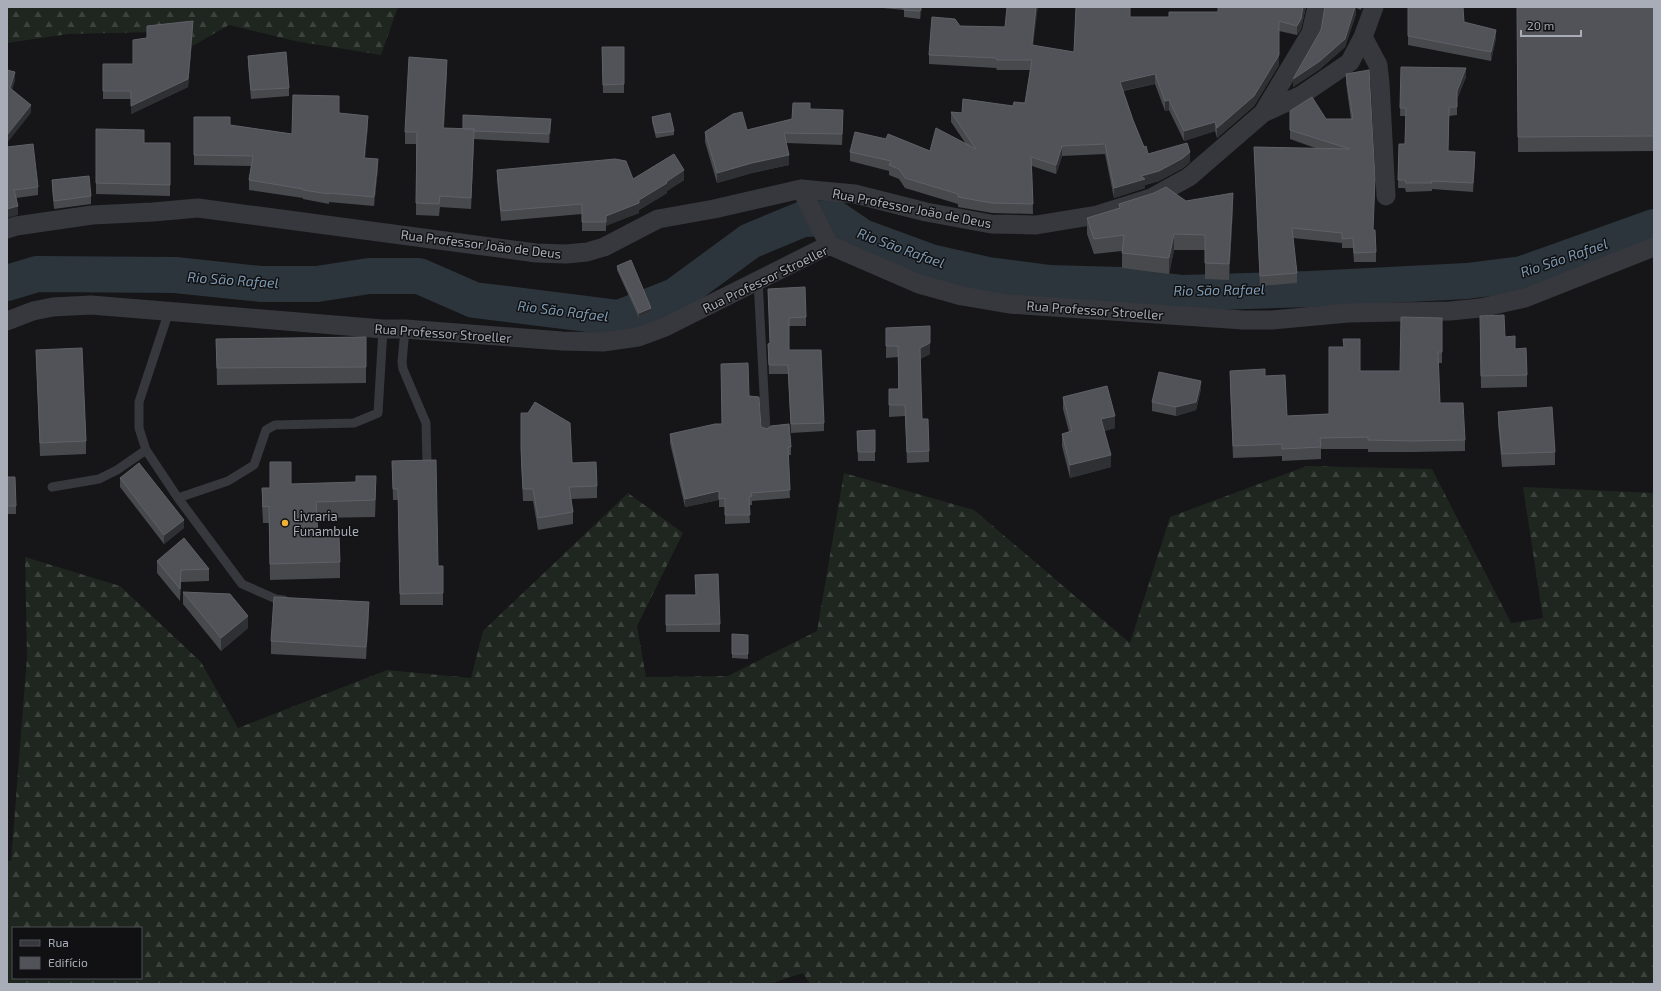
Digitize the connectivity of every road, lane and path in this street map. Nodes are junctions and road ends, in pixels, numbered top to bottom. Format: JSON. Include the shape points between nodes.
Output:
{"nodes":[{"id":1,"x":1317,"y":7,"type":"edge"},
{"id":2,"x":1374,"y":7,"type":"edge"},
{"id":3,"x":1363,"y":38,"type":"junction"},
{"id":4,"x":1263,"y":113,"type":"junction"},
{"id":5,"x":801,"y":189,"type":"junction"},
{"id":6,"x":1386,"y":196,"type":"dead end"},
{"id":7,"x":7,"y":229,"type":"edge"},
{"id":8,"x":829,"y":245,"type":"junction"},
{"id":9,"x":1654,"y":247,"type":"edge"},
{"id":10,"x":758,"y":280,"type":"junction"},
{"id":11,"x":169,"y":311,"type":"junction"},
{"id":12,"x":7,"y":320,"type":"edge"},
{"id":13,"x":383,"y":329,"type":"junction"},
{"id":14,"x":405,"y":329,"type":"junction"},
{"id":15,"x":766,"y":431,"type":"edge"},
{"id":16,"x":146,"y":450,"type":"junction"},
{"id":17,"x":428,"y":463,"type":"edge"},
{"id":18,"x":52,"y":487,"type":"dead end"},
{"id":19,"x":178,"y":498,"type":"junction"},
{"id":20,"x":291,"y":600,"type":"edge"}],
"edges":[{"from":1,"to":4,"type":"street","via":[[1311,33]]},
{"from":2,"to":3,"type":"street","name":"Rua Professor João de Deus"},
{"from":3,"to":4,"type":"street","name":"Rua Professor João de Deus","via":[[1350,62],[1300,96]]},
{"from":3,"to":6,"type":"street","via":[[1378,65]]},
{"from":4,"to":5,"type":"street","name":"Rua Professor João de Deus","via":[[1189,177],[1151,198],[1097,215],[1036,225],[991,224],[926,212],[855,194]]},
{"from":5,"to":7,"type":"street","name":"Rua Professor João de Deus","via":[[714,210],[658,219],[604,247],[566,254],[536,253],[198,208],[92,215]]},
{"from":5,"to":8,"type":"street"},
{"from":8,"to":9,"type":"street","name":"Rua Professor Stroeller","via":[[919,284],[962,296],[1009,304],[1243,320],[1348,313],[1450,312],[1480,308],[1525,298]]},
{"from":8,"to":10,"type":"street","name":"Rua Professor Stroeller"},
{"from":10,"to":14,"type":"street","name":"Rua Professor Stroeller","via":[[665,327],[638,337],[603,342]]},
{"from":10,"to":15,"type":"lane"},
{"from":11,"to":12,"type":"street","name":"Rua Professor Stroeller","via":[[91,305],[53,307]]},
{"from":11,"to":13,"type":"street","name":"Rua Professor Stroeller"},
{"from":11,"to":16,"type":"lane","via":[[139,402],[139,428]]},
{"from":13,"to":14,"type":"street","name":"Rua Professor Stroeller"},
{"from":13,"to":19,"type":"lane","via":[[378,413],[354,423],[275,425],[266,430],[254,465],[228,481]]},
{"from":14,"to":17,"type":"lane","via":[[403,369],[426,423]]},
{"from":16,"to":18,"type":"lane","via":[[99,479]]},
{"from":16,"to":19,"type":"lane"},
{"from":19,"to":20,"type":"lane","via":[[242,584],[276,599]]}]}
